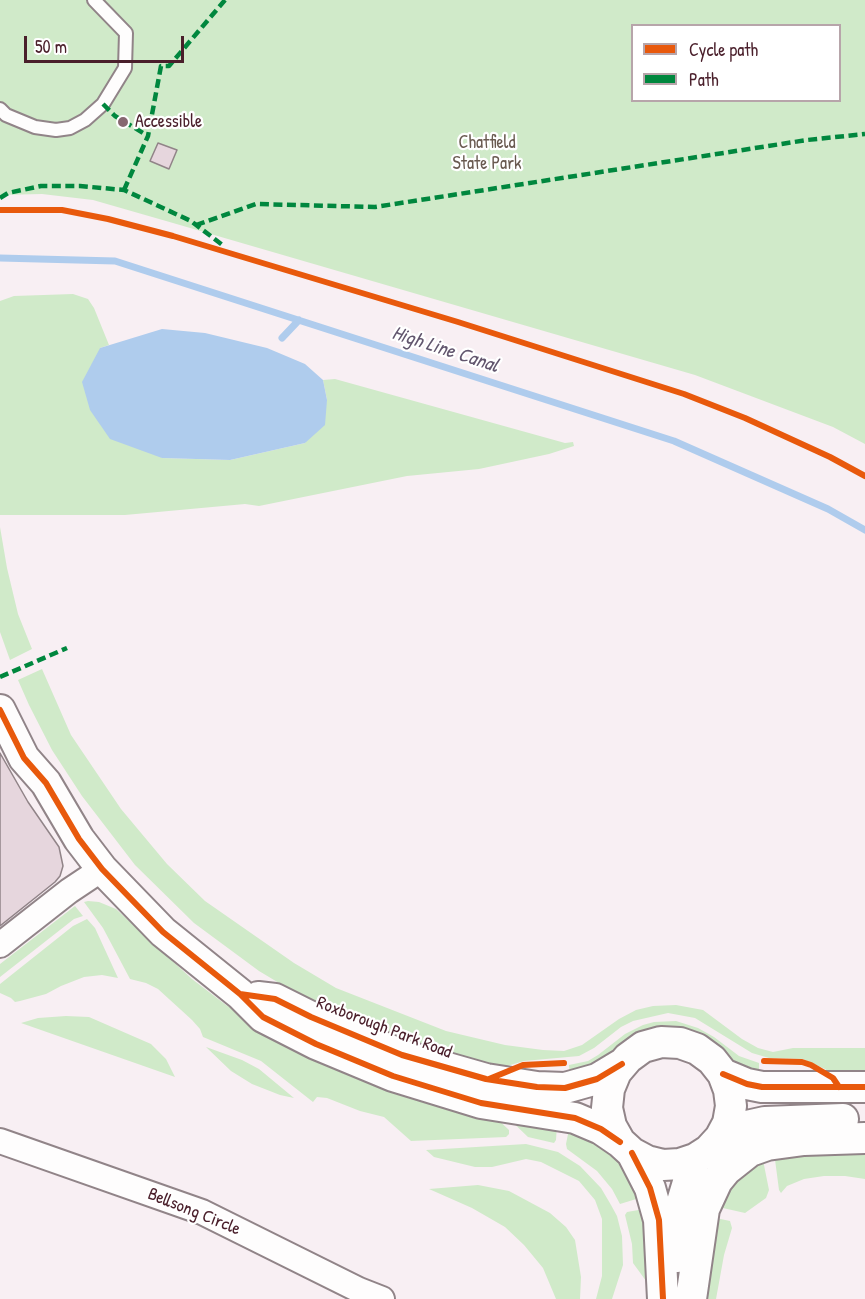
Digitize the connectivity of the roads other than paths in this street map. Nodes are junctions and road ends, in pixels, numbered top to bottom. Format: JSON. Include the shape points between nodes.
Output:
{"nodes":[{"id":1,"x":94,"y":0,"type":"edge"},
{"id":2,"x":0,"y":109,"type":"edge"},
{"id":3,"x":0,"y":710,"type":"edge"},
{"id":4,"x":102,"y":869,"type":"junction"},
{"id":5,"x":0,"y":945,"type":"edge"},
{"id":6,"x":240,"y":994,"type":"junction"},
{"id":7,"x":622,"y":1064,"type":"junction"},
{"id":8,"x":723,"y":1074,"type":"junction"},
{"id":9,"x":865,"y":1087,"type":"edge"},
{"id":10,"x":865,"y":1119,"type":"edge"},
{"id":11,"x":720,"y":1138,"type":"junction"},
{"id":12,"x":865,"y":1138,"type":"edge"},
{"id":13,"x":0,"y":1141,"type":"edge"},
{"id":14,"x":626,"y":1147,"type":"junction"},
{"id":15,"x":695,"y":1159,"type":"junction"},
{"id":16,"x":382,"y":1299,"type":"edge"},
{"id":17,"x":663,"y":1299,"type":"edge"},
{"id":18,"x":678,"y":1299,"type":"edge"},
{"id":19,"x":691,"y":1299,"type":"edge"}],
"edges":[{"from":1,"to":2,"type":"lane","via":[[126,33],[125,68],[103,104],[86,120],[56,130],[35,127]]},
{"from":3,"to":4,"type":"street","name":"Roxborough Park Road","via":[[24,758],[46,783]]},
{"from":4,"to":5,"type":"street"},
{"from":4,"to":6,"type":"street","name":"Roxborough Park Road","via":[[163,932]]},
{"from":6,"to":7,"type":"street","name":"Roxborough Park Road","via":[[275,999],[402,1055],[486,1080],[565,1088],[597,1079]]},
{"from":6,"to":14,"type":"street","name":"Roxborough Park Road","via":[[263,1017],[393,1076],[481,1103],[575,1118],[601,1129]]},
{"from":7,"to":8,"type":"street","via":[[643,1047],[661,1042],[680,1043],[697,1049]]},
{"from":7,"to":14,"type":"street","via":[[609,1089],[607,1108],[611,1126]]},
{"from":8,"to":9,"type":"street","via":[[762,1087]]},
{"from":8,"to":11,"type":"street","via":[[731,1106]]},
{"from":10,"to":11,"type":"street","via":[[765,1122]]},
{"from":11,"to":15,"type":"street"},
{"from":12,"to":19,"type":"street","via":[[767,1145],[750,1151],[726,1170],[704,1209]]},
{"from":13,"to":16,"type":"street","name":"Bellsong Circle","via":[[202,1212]]},
{"from":14,"to":15,"type":"street","via":[[647,1161],[663,1165]]},
{"from":14,"to":17,"type":"street","via":[[650,1188],[659,1220]]},
{"from":15,"to":18,"type":"street","via":[[680,1216]]}]}
